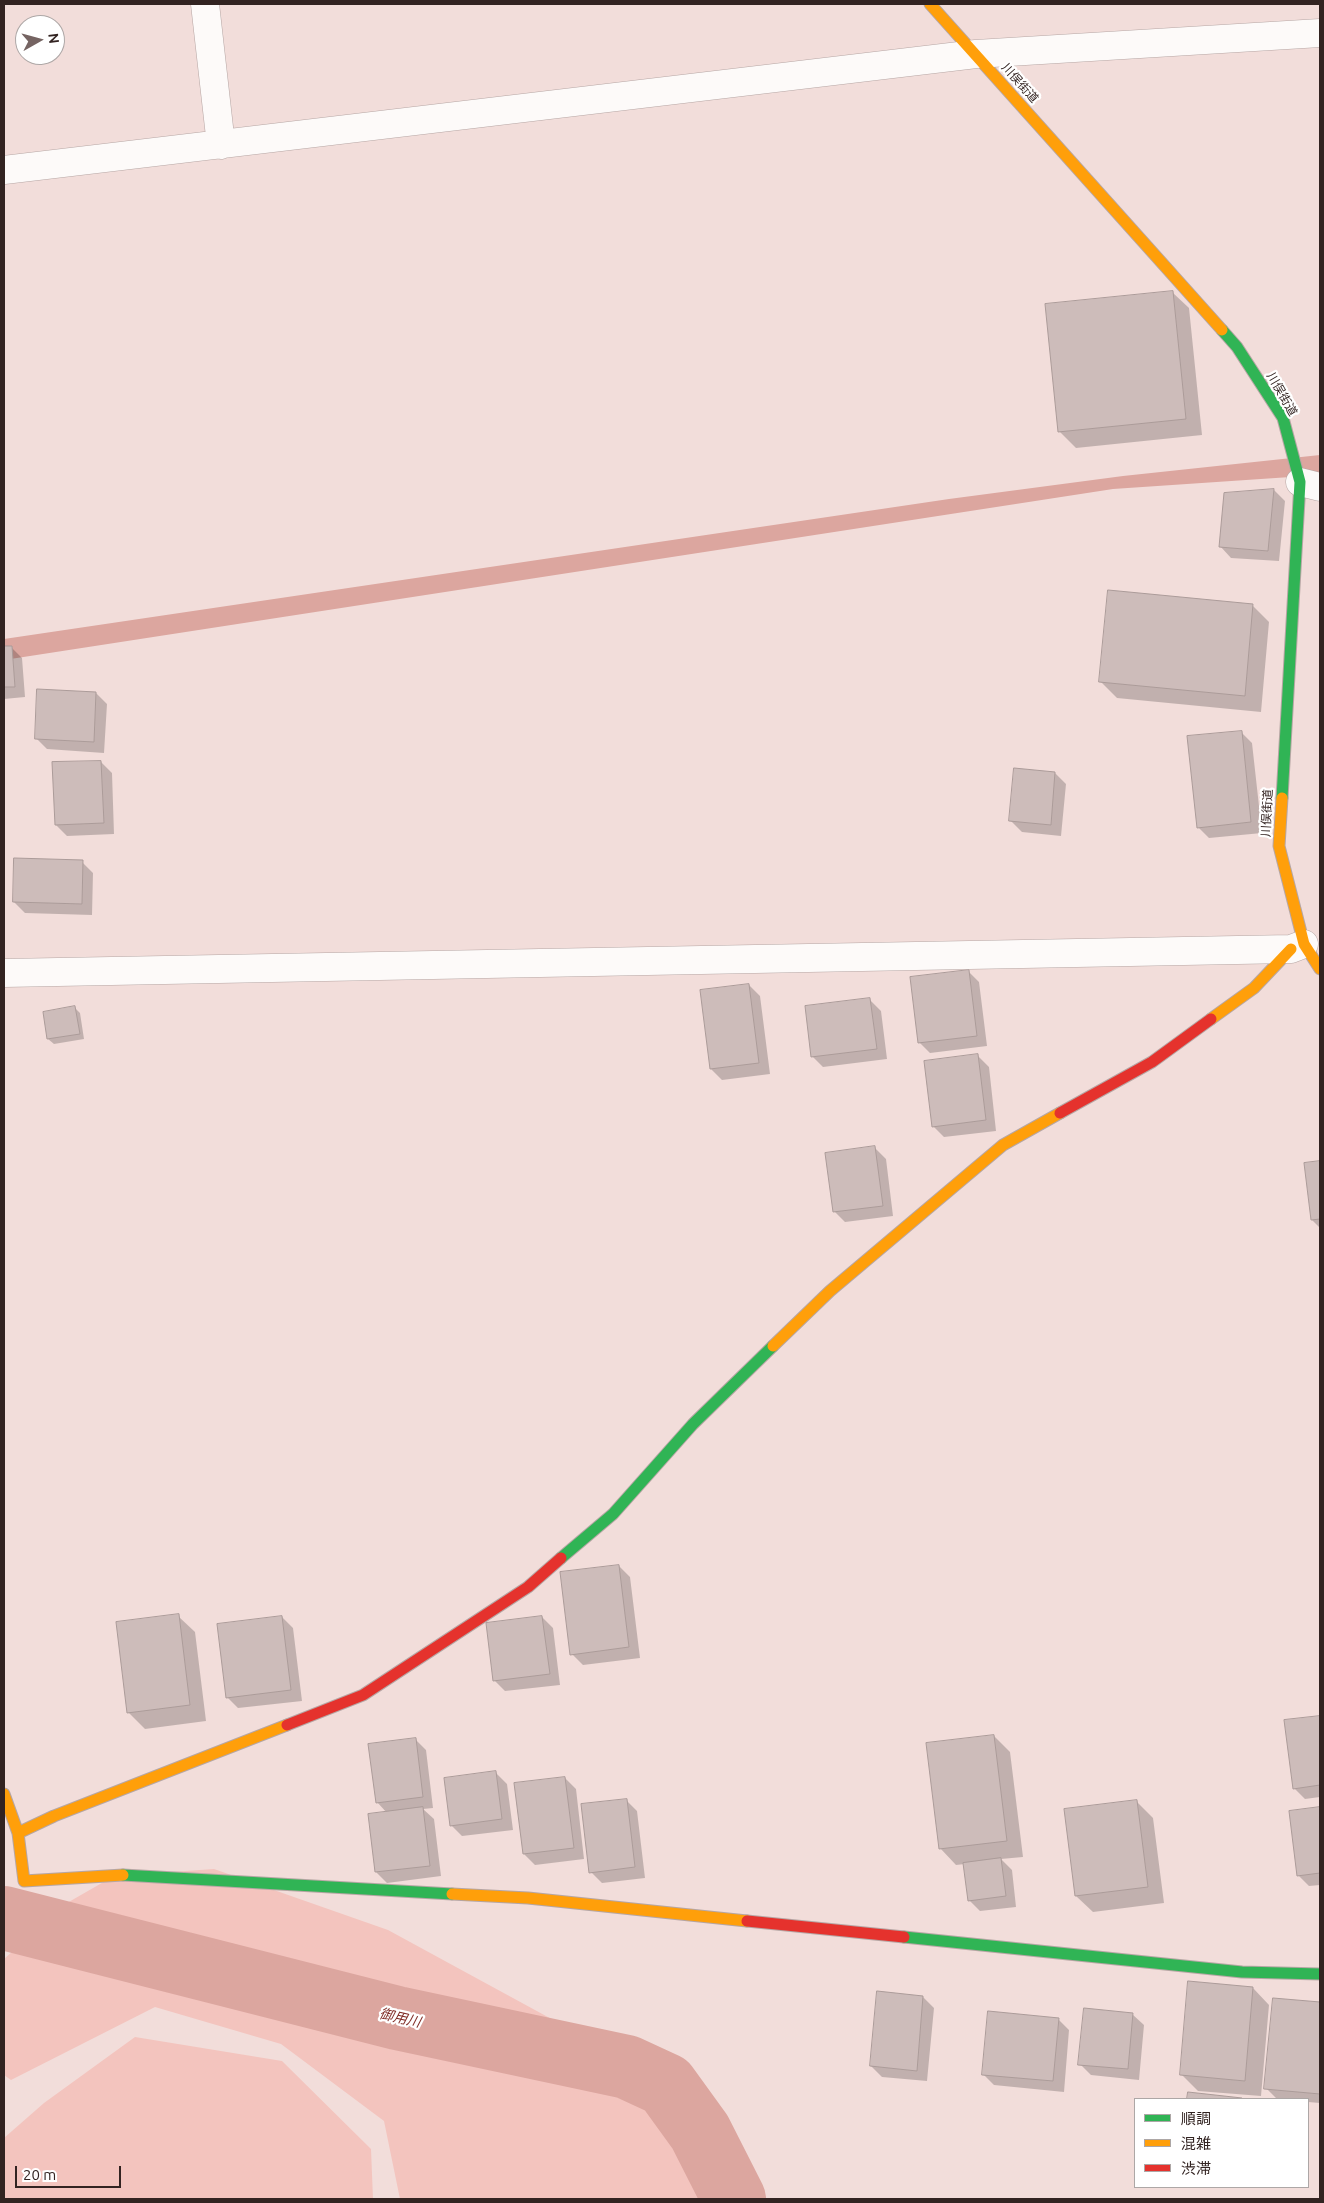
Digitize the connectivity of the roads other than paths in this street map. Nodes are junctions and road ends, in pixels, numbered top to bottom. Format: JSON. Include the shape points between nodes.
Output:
{"nodes":[{"id":1,"x":205,"y":4,"type":"edge"},
{"id":2,"x":930,"y":4,"type":"edge"},
{"id":3,"x":1320,"y":33,"type":"edge"},
{"id":4,"x":976,"y":54,"type":"junction"},
{"id":5,"x":221,"y":145,"type":"junction"},
{"id":6,"x":4,"y":170,"type":"edge"},
{"id":7,"x":1310,"y":484,"type":"edge"},
{"id":8,"x":1297,"y":946,"type":"junction"},
{"id":9,"x":1320,"y":969,"type":"edge"},
{"id":10,"x":4,"y":973,"type":"edge"},
{"id":11,"x":4,"y":1794,"type":"edge"},
{"id":12,"x":18,"y":1834,"type":"junction"},
{"id":13,"x":1320,"y":1974,"type":"edge"}],
"edges":[{"from":1,"to":5,"type":"street"},
{"from":2,"to":4,"type":"street","name":"川俣街道"},
{"from":3,"to":4,"type":"street"},
{"from":4,"to":5,"type":"street"},
{"from":4,"to":7,"type":"street","name":"川俣街道","via":[[1237,347],[1283,418]]},
{"from":5,"to":6,"type":"street"},
{"from":7,"to":8,"type":"street","name":"川俣街道","via":[[1278,846]]},
{"from":8,"to":9,"type":"street","name":"川俣街道"},
{"from":8,"to":10,"type":"street"},
{"from":8,"to":12,"type":"street","via":[[1254,988],[1152,1062],[1003,1145],[830,1291],[692,1424],[613,1514],[528,1587],[363,1694],[54,1816]]},
{"from":11,"to":12,"type":"street"},
{"from":12,"to":13,"type":"street","via":[[24,1881],[122,1875],[528,1898],[1242,1972]]}]}
